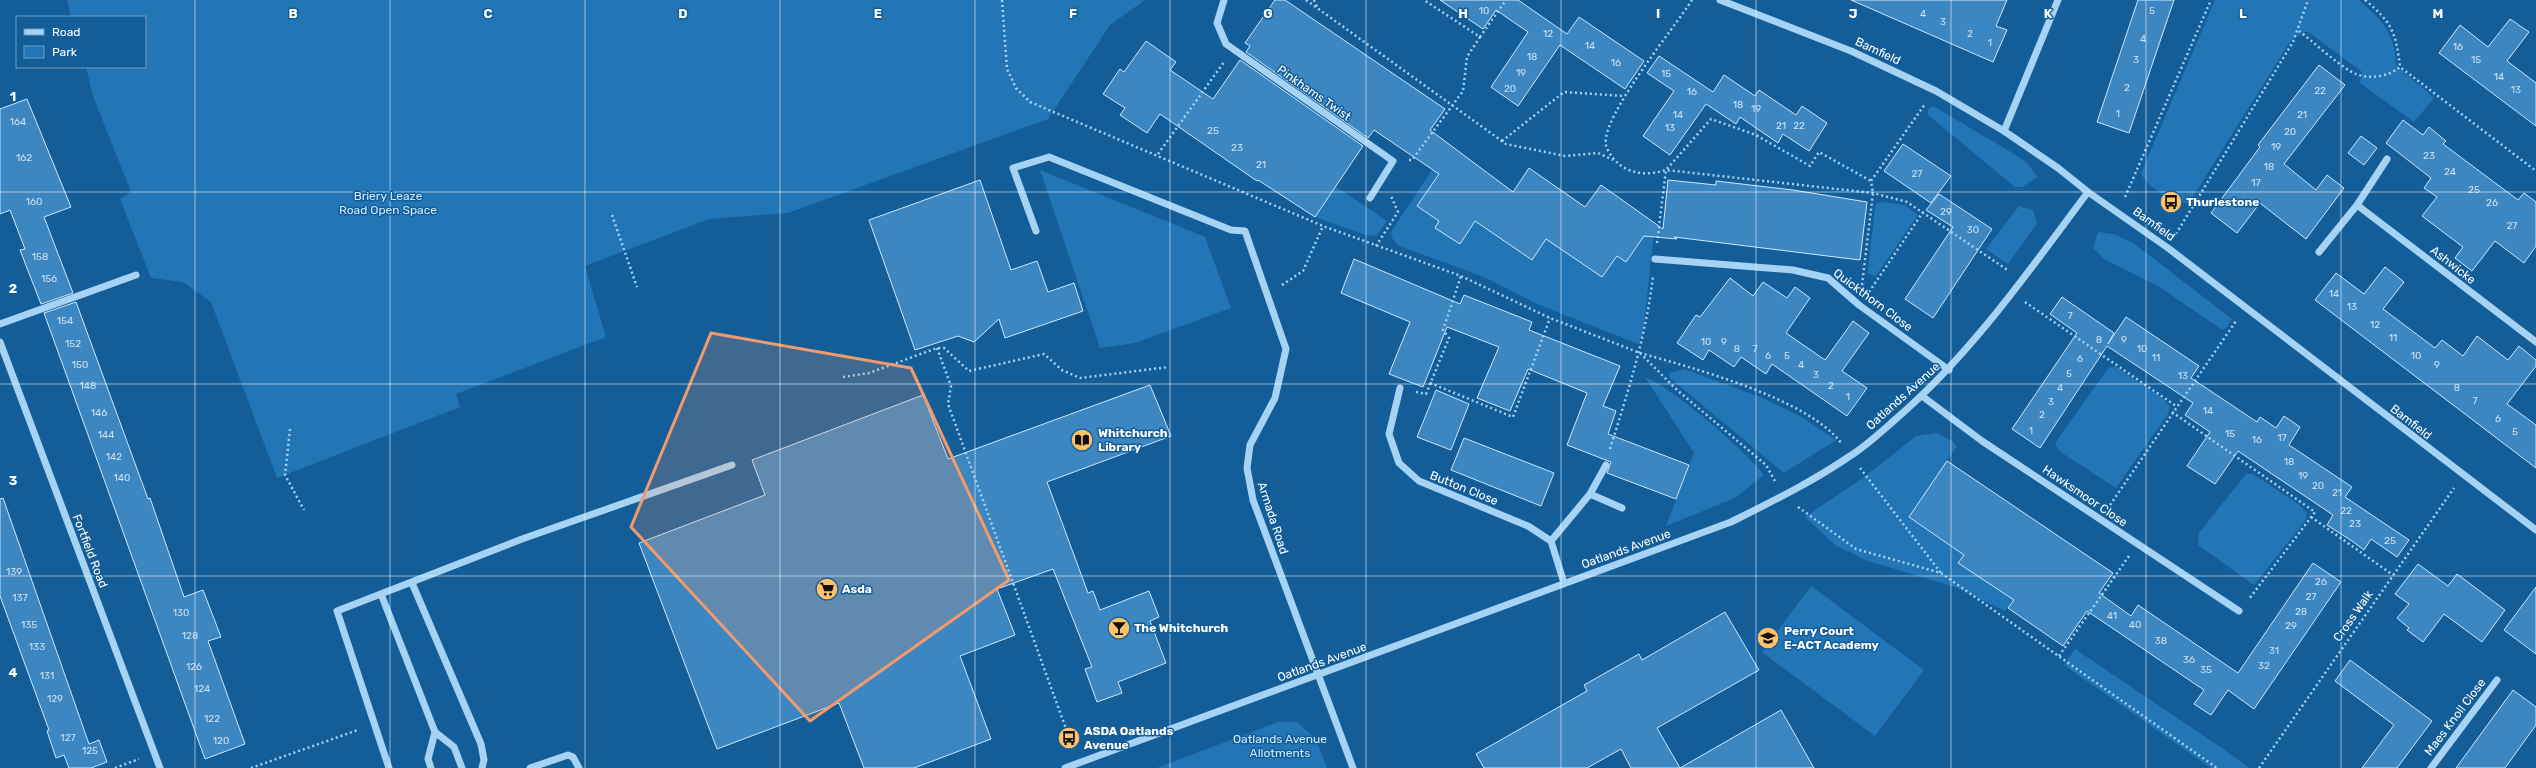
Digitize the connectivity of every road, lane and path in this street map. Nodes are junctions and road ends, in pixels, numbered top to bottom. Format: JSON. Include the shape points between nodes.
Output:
{"nodes":[{"id":1,"x":1002,"y":0,"type":"edge"},
{"id":2,"x":1224,"y":0,"type":"edge"},
{"id":3,"x":1306,"y":0,"type":"edge"},
{"id":4,"x":1314,"y":0,"type":"edge"},
{"id":5,"x":1424,"y":0,"type":"edge"},
{"id":6,"x":1506,"y":0,"type":"edge"},
{"id":7,"x":1692,"y":0,"type":"edge"},
{"id":8,"x":1720,"y":0,"type":"edge"},
{"id":9,"x":2058,"y":0,"type":"edge"},
{"id":10,"x":2211,"y":0,"type":"edge"},
{"id":11,"x":2308,"y":0,"type":"edge"},
{"id":12,"x":2365,"y":0,"type":"edge"},
{"id":13,"x":1318,"y":8,"type":"junction"},
{"id":14,"x":2299,"y":31,"type":"junction"},
{"id":15,"x":1480,"y":37,"type":"junction"},
{"id":16,"x":1233,"y":50,"type":"junction"},
{"id":17,"x":2400,"y":67,"type":"junction"},
{"id":18,"x":1936,"y":91,"type":"junction"},
{"id":19,"x":1624,"y":96,"type":"junction"},
{"id":20,"x":1451,"y":105,"type":"junction"},
{"id":21,"x":2004,"y":131,"type":"junction"},
{"id":22,"x":1502,"y":141,"type":"junction"},
{"id":23,"x":1158,"y":154,"type":"junction"},
{"id":24,"x":2387,"y":159,"type":"dead end"},
{"id":25,"x":1613,"y":160,"type":"junction"},
{"id":26,"x":1393,"y":161,"type":"junction"},
{"id":27,"x":1666,"y":170,"type":"junction"},
{"id":28,"x":2536,"y":170,"type":"edge"},
{"id":29,"x":1382,"y":178,"type":"junction"},
{"id":30,"x":1870,"y":181,"type":"junction"},
{"id":31,"x":2088,"y":192,"type":"junction"},
{"id":32,"x":1873,"y":193,"type":"junction"},
{"id":33,"x":1370,"y":198,"type":"dead end"},
{"id":34,"x":2357,"y":205,"type":"junction"},
{"id":35,"x":1923,"y":212,"type":"junction"},
{"id":36,"x":2118,"y":212,"type":"junction"},
{"id":37,"x":612,"y":215,"type":"dead end"},
{"id":38,"x":1323,"y":226,"type":"junction"},
{"id":39,"x":1036,"y":231,"type":"dead end"},
{"id":40,"x":1376,"y":246,"type":"junction"},
{"id":41,"x":2168,"y":248,"type":"junction"},
{"id":42,"x":2319,"y":252,"type":"dead end"},
{"id":43,"x":1655,"y":259,"type":"junction"},
{"id":44,"x":136,"y":275,"type":"dead end"},
{"id":45,"x":1461,"y":276,"type":"junction"},
{"id":46,"x":2022,"y":280,"type":"junction"},
{"id":47,"x":637,"y":287,"type":"dead end"},
{"id":48,"x":2012,"y":294,"type":"junction"},
{"id":49,"x":1267,"y":295,"type":"junction"},
{"id":50,"x":1859,"y":305,"type":"junction"},
{"id":51,"x":2246,"y":308,"type":"junction"},
{"id":52,"x":1550,"y":318,"type":"junction"},
{"id":53,"x":0,"y":324,"type":"edge"},
{"id":54,"x":0,"y":342,"type":"edge"},
{"id":55,"x":2536,"y":342,"type":"edge"},
{"id":56,"x":937,"y":348,"type":"junction"},
{"id":57,"x":1640,"y":353,"type":"junction"},
{"id":58,"x":1169,"y":367,"type":"dead end"},
{"id":59,"x":1949,"y":370,"type":"junction"},
{"id":60,"x":843,"y":377,"type":"dead end"},
{"id":61,"x":1430,"y":383,"type":"junction"},
{"id":62,"x":1400,"y":388,"type":"joint"},
{"id":63,"x":1922,"y":396,"type":"junction"},
{"id":64,"x":2176,"y":406,"type":"junction"},
{"id":65,"x":2172,"y":412,"type":"junction"},
{"id":66,"x":290,"y":429,"type":"dead end"},
{"id":67,"x":1851,"y":456,"type":"junction"},
{"id":68,"x":732,"y":465,"type":"dead end"},
{"id":69,"x":1606,"y":465,"type":"joint"},
{"id":70,"x":2462,"y":475,"type":"junction"},
{"id":71,"x":1590,"y":494,"type":"junction"},
{"id":72,"x":1783,"y":496,"type":"junction"},
{"id":73,"x":1622,"y":508,"type":"dead end"},
{"id":74,"x":304,"y":510,"type":"dead end"},
{"id":75,"x":2311,"y":517,"type":"junction"},
{"id":76,"x":2100,"y":520,"type":"junction"},
{"id":77,"x":2536,"y":530,"type":"edge"},
{"id":78,"x":1551,"y":541,"type":"junction"},
{"id":79,"x":2137,"y":544,"type":"junction"},
{"id":80,"x":1941,"y":573,"type":"junction"},
{"id":81,"x":2393,"y":575,"type":"junction"},
{"id":82,"x":412,"y":582,"type":"junction"},
{"id":83,"x":1564,"y":583,"type":"junction"},
{"id":84,"x":381,"y":594,"type":"junction"},
{"id":85,"x":2239,"y":611,"type":"joint"},
{"id":86,"x":2059,"y":656,"type":"junction"},
{"id":87,"x":1319,"y":676,"type":"junction"},
{"id":88,"x":2497,"y":680,"type":"dead end"},
{"id":89,"x":374,"y":724,"type":"junction"},
{"id":90,"x":435,"y":732,"type":"junction"},
{"id":91,"x":155,"y":753,"type":"junction"},
{"id":92,"x":1079,"y":763,"type":"junction"},
{"id":93,"x":115,"y":768,"type":"edge"},
{"id":94,"x":160,"y":768,"type":"edge"},
{"id":95,"x":251,"y":768,"type":"edge"},
{"id":96,"x":389,"y":768,"type":"edge"},
{"id":97,"x":432,"y":768,"type":"edge"},
{"id":98,"x":462,"y":768,"type":"edge"},
{"id":99,"x":482,"y":768,"type":"edge"},
{"id":100,"x":530,"y":768,"type":"edge"},
{"id":101,"x":579,"y":768,"type":"edge"},
{"id":102,"x":1065,"y":768,"type":"edge"},
{"id":103,"x":1353,"y":768,"type":"edge"},
{"id":104,"x":2217,"y":768,"type":"edge"},
{"id":105,"x":2259,"y":768,"type":"edge"},
{"id":106,"x":2431,"y":768,"type":"edge"}],
"edges":[{"from":1,"to":23,"type":"path","via":[[1007,69],[1016,88],[1030,102]]},
{"from":2,"to":16,"type":"street","name":"Pinkhams Twist","via":[[1218,23],[1226,44]]},
{"from":3,"to":13,"type":"path"},
{"from":4,"to":13,"type":"path"},
{"from":5,"to":15,"type":"path"},
{"from":6,"to":15,"type":"path"},
{"from":7,"to":19,"type":"path"},
{"from":8,"to":18,"type":"street","name":"Bamfield","via":[[1851,51]]},
{"from":9,"to":21,"type":"street"},
{"from":10,"to":36,"type":"path"},
{"from":11,"to":14,"type":"path"},
{"from":12,"to":17,"type":"path","via":[[2384,15],[2397,39]]},
{"from":13,"to":20,"type":"path"},
{"from":14,"to":17,"type":"path","via":[[2356,74],[2390,74]]},
{"from":14,"to":41,"type":"path"},
{"from":15,"to":20,"type":"path","via":[[1467,57],[1463,91]]},
{"from":16,"to":23,"type":"path"},
{"from":16,"to":26,"type":"street","name":"Pinkhams Twist"},
{"from":17,"to":28,"type":"path"},
{"from":18,"to":21,"type":"street","name":"Bamfield"},
{"from":18,"to":30,"type":"path","via":[[1910,123]]},
{"from":19,"to":22,"type":"path","via":[[1564,92]]},
{"from":19,"to":25,"type":"path","via":[[1608,130],[1606,145]]},
{"from":20,"to":22,"type":"path"},
{"from":20,"to":26,"type":"path","via":[[1412,160]]},
{"from":21,"to":31,"type":"street","name":"Bamfield"},
{"from":22,"to":25,"type":"path","via":[[1548,154],[1565,156],[1598,153]]},
{"from":23,"to":38,"type":"path"},
{"from":24,"to":34,"type":"street"},
{"from":25,"to":27,"type":"path","via":[[1624,168],[1649,175]]},
{"from":26,"to":29,"type":"street"},
{"from":27,"to":30,"type":"path","via":[[1711,119],[1756,135],[1810,166],[1819,152]]},
{"from":27,"to":32,"type":"path"},
{"from":27,"to":43,"type":"path"},
{"from":29,"to":33,"type":"street"},
{"from":29,"to":40,"type":"path","via":[[1398,212]]},
{"from":30,"to":32,"type":"path"},
{"from":31,"to":36,"type":"street","name":"Bamfield"},
{"from":31,"to":46,"type":"street","name":"Oatlands Avenue"},
{"from":32,"to":35,"type":"path","via":[[1907,202]]},
{"from":32,"to":50,"type":"path"},
{"from":34,"to":42,"type":"street"},
{"from":34,"to":55,"type":"street","name":"Ashwicke"},
{"from":35,"to":46,"type":"path"},
{"from":35,"to":50,"type":"path"},
{"from":36,"to":41,"type":"street","name":"Bamfield"},
{"from":37,"to":47,"type":"path"},
{"from":38,"to":40,"type":"path"},
{"from":38,"to":49,"type":"path","via":[[1304,271]]},
{"from":39,"to":49,"type":"street","name":"Armada Road","via":[[1013,168],[1049,157],[1231,230],[1244,231]]},
{"from":40,"to":45,"type":"path"},
{"from":41,"to":51,"type":"street","name":"Bamfield"},
{"from":43,"to":50,"type":"street","name":"Quickthorn Close","via":[[1793,270],[1828,278]]},
{"from":43,"to":57,"type":"path","via":[[1648,319]]},
{"from":44,"to":53,"type":"street"},
{"from":45,"to":52,"type":"path"},
{"from":45,"to":61,"type":"path","via":[[1443,330],[1449,338]]},
{"from":46,"to":48,"type":"street","name":"Oatlands Avenue"},
{"from":48,"to":59,"type":"street","name":"Oatlands Avenue"},
{"from":48,"to":64,"type":"path"},
{"from":49,"to":87,"type":"street","name":"Armada Road","via":[[1286,349],[1275,398],[1250,445],[1247,468],[1253,500]]},
{"from":50,"to":59,"type":"street","name":"Quickthorn Close"},
{"from":51,"to":64,"type":"path"},
{"from":51,"to":70,"type":"street","name":"Bamfield"},
{"from":52,"to":57,"type":"path"},
{"from":52,"to":61,"type":"path","via":[[1513,416]]},
{"from":54,"to":91,"type":"street","name":"Fortfield Road"},
{"from":56,"to":58,"type":"path","via":[[944,348],[969,371],[1044,354],[1062,370],[1080,378]]},
{"from":56,"to":60,"type":"path","via":[[869,373]]},
{"from":56,"to":92,"type":"path","via":[[951,386],[948,404]]},
{"from":57,"to":67,"type":"path","via":[[1760,392],[1799,410],[1838,438]]},
{"from":57,"to":69,"type":"path"},
{"from":57,"to":72,"type":"path","via":[[1677,390],[1766,465]]},
{"from":59,"to":63,"type":"street","name":"Oatlands Avenue"},
{"from":61,"to":62,"type":"path","via":[[1426,394]]},
{"from":62,"to":78,"type":"street","name":"Button Close","via":[[1388,434],[1399,463],[1418,481],[1528,526]]},
{"from":63,"to":67,"type":"street","name":"Oatlands Avenue"},
{"from":63,"to":76,"type":"street","name":"Hawksmoor Close","via":[[1982,441]]},
{"from":64,"to":65,"type":"path"},
{"from":65,"to":75,"type":"path","via":[[2315,512]]},
{"from":65,"to":76,"type":"path"},
{"from":66,"to":74,"type":"path","via":[[285,475]]},
{"from":67,"to":72,"type":"street","name":"Oatlands Avenue"},
{"from":67,"to":80,"type":"path"},
{"from":68,"to":82,"type":"street","via":[[522,539]]},
{"from":69,"to":71,"type":"street"},
{"from":70,"to":77,"type":"street","name":"Bamfield"},
{"from":70,"to":81,"type":"path","name":"Cross Walk"},
{"from":71,"to":73,"type":"street"},
{"from":71,"to":78,"type":"street"},
{"from":72,"to":80,"type":"path","via":[[1856,549]]},
{"from":72,"to":83,"type":"street","name":"Oatlands Avenue","via":[[1730,522]]},
{"from":75,"to":81,"type":"path"},
{"from":75,"to":85,"type":"path"},
{"from":76,"to":79,"type":"street","name":"Hawksmoor Close"},
{"from":78,"to":83,"type":"street"},
{"from":79,"to":85,"type":"street","name":"Hawksmoor Close"},
{"from":79,"to":86,"type":"path"},
{"from":80,"to":86,"type":"path"},
{"from":81,"to":105,"type":"path","name":"Cross Walk"},
{"from":82,"to":84,"type":"street"},
{"from":82,"to":99,"type":"street","via":[[481,744],[484,760]]},
{"from":83,"to":87,"type":"street","name":"Oatlands Avenue"},
{"from":84,"to":89,"type":"street","via":[[337,611]]},
{"from":84,"to":90,"type":"street"},
{"from":86,"to":104,"type":"path"},
{"from":87,"to":92,"type":"street","name":"Oatlands Avenue"},
{"from":87,"to":103,"type":"street","name":"Armada Road"},
{"from":88,"to":106,"type":"street","name":"Maes Knoll Close"},
{"from":89,"to":95,"type":"path"},
{"from":89,"to":96,"type":"street"},
{"from":90,"to":97,"type":"street","via":[[428,759]]},
{"from":90,"to":98,"type":"street","via":[[454,748]]},
{"from":91,"to":93,"type":"path"},
{"from":91,"to":94,"type":"street","name":"Fortfield Road"},
{"from":92,"to":102,"type":"street","name":"Oatlands Avenue"},
{"from":100,"to":101,"type":"street","via":[[568,755],[573,757]]}]}
